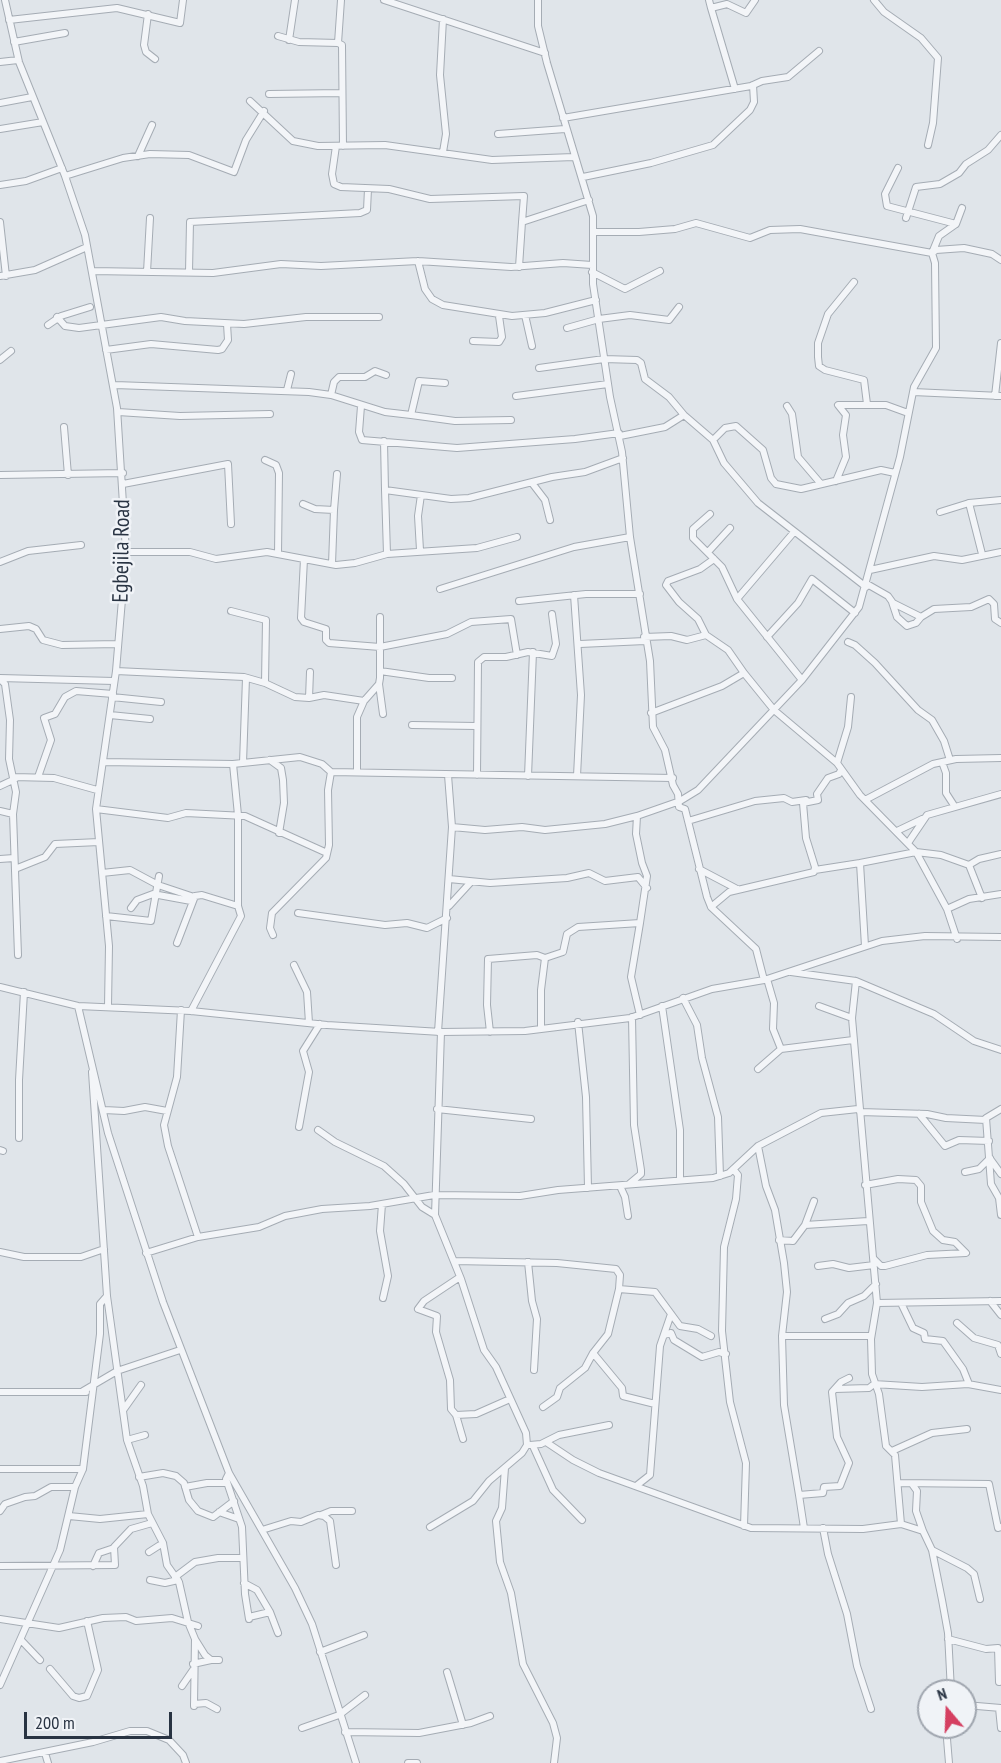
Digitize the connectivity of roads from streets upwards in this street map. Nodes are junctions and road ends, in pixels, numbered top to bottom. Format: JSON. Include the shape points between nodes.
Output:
{"nodes":[{"id":1,"x":6,"y":0,"type":"edge"},
{"id":2,"x":183,"y":0,"type":"edge"},
{"id":3,"x":294,"y":0,"type":"edge"},
{"id":4,"x":341,"y":0,"type":"edge"},
{"id":5,"x":384,"y":0,"type":"edge"},
{"id":6,"x":538,"y":0,"type":"edge"},
{"id":7,"x":709,"y":0,"type":"edge"},
{"id":8,"x":755,"y":0,"type":"edge"},
{"id":9,"x":874,"y":0,"type":"edge"},
{"id":10,"x":0,"y":2,"type":"edge"},
{"id":11,"x":711,"y":8,"type":"junction"},
{"id":12,"x":148,"y":14,"type":"junction"},
{"id":13,"x":443,"y":19,"type":"junction"},
{"id":14,"x":9,"y":20,"type":"junction"},
{"id":15,"x":66,"y":33,"type":"dead end"},
{"id":16,"x":278,"y":36,"type":"dead end"},
{"id":17,"x":290,"y":39,"type":"junction"},
{"id":18,"x":14,"y":42,"type":"junction"},
{"id":19,"x":338,"y":43,"type":"junction"},
{"id":20,"x":819,"y":51,"type":"dead end"},
{"id":21,"x":545,"y":53,"type":"junction"},
{"id":22,"x":155,"y":59,"type":"dead end"},
{"id":23,"x":18,"y":60,"type":"junction"},
{"id":24,"x":0,"y":62,"type":"edge"},
{"id":25,"x":753,"y":85,"type":"junction"},
{"id":26,"x":735,"y":89,"type":"junction"},
{"id":27,"x":342,"y":93,"type":"junction"},
{"id":28,"x":269,"y":94,"type":"dead end"},
{"id":29,"x":32,"y":97,"type":"junction"},
{"id":30,"x":250,"y":101,"type":"dead end"},
{"id":31,"x":0,"y":103,"type":"edge"},
{"id":32,"x":264,"y":111,"type":"junction"},
{"id":33,"x":563,"y":118,"type":"junction"},
{"id":34,"x":43,"y":122,"type":"junction"},
{"id":35,"x":152,"y":125,"type":"dead end"},
{"id":36,"x":0,"y":129,"type":"edge"},
{"id":37,"x":566,"y":129,"type":"junction"},
{"id":38,"x":498,"y":134,"type":"dead end"},
{"id":39,"x":1001,"y":135,"type":"edge"},
{"id":40,"x":928,"y":145,"type":"dead end"},
{"id":41,"x":339,"y":146,"type":"junction"},
{"id":42,"x":443,"y":152,"type":"junction"},
{"id":43,"x":138,"y":156,"type":"junction"},
{"id":44,"x":574,"y":157,"type":"junction"},
{"id":45,"x":62,"y":168,"type":"junction"},
{"id":46,"x":898,"y":168,"type":"dead end"},
{"id":47,"x":65,"y":176,"type":"junction"},
{"id":48,"x":583,"y":177,"type":"junction"},
{"id":49,"x":0,"y":185,"type":"edge"},
{"id":50,"x":368,"y":189,"type":"junction"},
{"id":51,"x":589,"y":200,"type":"junction"},
{"id":52,"x":962,"y":208,"type":"dead end"},
{"id":53,"x":907,"y":214,"type":"junction"},
{"id":54,"x":150,"y":218,"type":"dead end"},
{"id":55,"x":0,"y":222,"type":"edge"},
{"id":56,"x":522,"y":222,"type":"junction"},
{"id":57,"x":957,"y":224,"type":"junction"},
{"id":58,"x":593,"y":232,"type":"junction"},
{"id":59,"x":87,"y":247,"type":"junction"},
{"id":60,"x":932,"y":253,"type":"junction"},
{"id":61,"x":1001,"y":260,"type":"edge"},
{"id":62,"x":418,"y":261,"type":"junction"},
{"id":63,"x":519,"y":267,"type":"junction"},
{"id":64,"x":592,"y":269,"type":"junction"},
{"id":65,"x":92,"y":271,"type":"junction"},
{"id":66,"x":660,"y":271,"type":"dead end"},
{"id":67,"x":147,"y":272,"type":"junction"},
{"id":68,"x":189,"y":272,"type":"junction"},
{"id":69,"x":3,"y":276,"type":"edge"},
{"id":70,"x":854,"y":282,"type":"dead end"},
{"id":71,"x":596,"y":300,"type":"junction"},
{"id":72,"x":90,"y":307,"type":"dead end"},
{"id":73,"x":679,"y":307,"type":"dead end"},
{"id":74,"x":525,"y":315,"type":"junction"},
{"id":75,"x":499,"y":316,"type":"junction"},
{"id":76,"x":57,"y":317,"type":"junction"},
{"id":77,"x":379,"y":317,"type":"dead end"},
{"id":78,"x":599,"y":319,"type":"junction"},
{"id":79,"x":101,"y":324,"type":"junction"},
{"id":80,"x":226,"y":324,"type":"junction"},
{"id":81,"x":48,"y":325,"type":"dead end"},
{"id":82,"x":567,"y":328,"type":"dead end"},
{"id":83,"x":1001,"y":334,"type":"edge"},
{"id":84,"x":473,"y":340,"type":"dead end"},
{"id":85,"x":1001,"y":343,"type":"edge"},
{"id":86,"x":532,"y":346,"type":"dead end"},
{"id":87,"x":106,"y":350,"type":"junction"},
{"id":88,"x":11,"y":351,"type":"dead end"},
{"id":89,"x":604,"y":359,"type":"junction"},
{"id":90,"x":0,"y":360,"type":"edge"},
{"id":91,"x":539,"y":368,"type":"dead end"},
{"id":92,"x":291,"y":374,"type":"dead end"},
{"id":93,"x":386,"y":375,"type":"dead end"},
{"id":94,"x":445,"y":383,"type":"dead end"},
{"id":95,"x":608,"y":384,"type":"junction"},
{"id":96,"x":115,"y":385,"type":"junction"},
{"id":97,"x":287,"y":390,"type":"junction"},
{"id":98,"x":913,"y":392,"type":"junction"},
{"id":99,"x":331,"y":395,"type":"junction"},
{"id":100,"x":516,"y":396,"type":"dead end"},
{"id":101,"x":998,"y":396,"type":"edge"},
{"id":102,"x":867,"y":404,"type":"junction"},
{"id":103,"x":361,"y":405,"type":"junction"},
{"id":104,"x":787,"y":406,"type":"dead end"},
{"id":105,"x":118,"y":412,"type":"junction"},
{"id":106,"x":908,"y":413,"type":"junction"},
{"id":107,"x":270,"y":414,"type":"dead end"},
{"id":108,"x":411,"y":415,"type":"junction"},
{"id":109,"x":684,"y":415,"type":"junction"},
{"id":110,"x":511,"y":420,"type":"dead end"},
{"id":111,"x":64,"y":427,"type":"dead end"},
{"id":112,"x":620,"y":435,"type":"junction"},
{"id":113,"x":713,"y":440,"type":"junction"},
{"id":114,"x":384,"y":441,"type":"junction"},
{"id":115,"x":623,"y":458,"type":"junction"},
{"id":116,"x":265,"y":460,"type":"dead end"},
{"id":117,"x":123,"y":473,"type":"junction"},
{"id":118,"x":895,"y":473,"type":"junction"},
{"id":119,"x":337,"y":474,"type":"dead end"},
{"id":120,"x":0,"y":475,"type":"edge"},
{"id":121,"x":68,"y":475,"type":"junction"},
{"id":122,"x":836,"y":481,"type":"junction"},
{"id":123,"x":532,"y":483,"type":"junction"},
{"id":124,"x":123,"y":484,"type":"junction"},
{"id":125,"x":821,"y":484,"type":"junction"},
{"id":126,"x":386,"y":490,"type":"junction"},
{"id":127,"x":421,"y":495,"type":"junction"},
{"id":128,"x":1001,"y":500,"type":"edge"},
{"id":129,"x":969,"y":503,"type":"junction"},
{"id":130,"x":303,"y":504,"type":"dead end"},
{"id":131,"x":334,"y":510,"type":"junction"},
{"id":132,"x":940,"y":512,"type":"dead end"},
{"id":133,"x":710,"y":514,"type":"dead end"},
{"id":134,"x":550,"y":520,"type":"dead end"},
{"id":135,"x":231,"y":524,"type":"dead end"},
{"id":136,"x":730,"y":528,"type":"dead end"},
{"id":137,"x":794,"y":532,"type":"junction"},
{"id":138,"x":517,"y":537,"type":"dead end"},
{"id":139,"x":630,"y":537,"type":"junction"},
{"id":140,"x":81,"y":545,"type":"dead end"},
{"id":141,"x":420,"y":550,"type":"junction"},
{"id":142,"x":126,"y":552,"type":"junction"},
{"id":143,"x":708,"y":552,"type":"junction"},
{"id":144,"x":1001,"y":552,"type":"edge"},
{"id":145,"x":278,"y":554,"type":"junction"},
{"id":146,"x":387,"y":554,"type":"junction"},
{"id":147,"x":982,"y":554,"type":"junction"},
{"id":148,"x":304,"y":559,"type":"junction"},
{"id":149,"x":714,"y":559,"type":"junction"},
{"id":150,"x":0,"y":562,"type":"edge"},
{"id":151,"x":332,"y":564,"type":"junction"},
{"id":152,"x":870,"y":570,"type":"junction"},
{"id":153,"x":866,"y":585,"type":"junction"},
{"id":154,"x":440,"y":589,"type":"dead end"},
{"id":155,"x":640,"y":594,"type":"junction"},
{"id":156,"x":574,"y":595,"type":"junction"},
{"id":157,"x":737,"y":599,"type":"junction"},
{"id":158,"x":892,"y":601,"type":"junction"},
{"id":159,"x":519,"y":602,"type":"dead end"},
{"id":160,"x":231,"y":611,"type":"dead end"},
{"id":161,"x":855,"y":613,"type":"junction"},
{"id":162,"x":552,"y":614,"type":"dead end"},
{"id":163,"x":380,"y":617,"type":"dead end"},
{"id":164,"x":921,"y":617,"type":"junction"},
{"id":165,"x":1001,"y":623,"type":"edge"},
{"id":166,"x":0,"y":629,"type":"edge"},
{"id":167,"x":706,"y":635,"type":"junction"},
{"id":168,"x":767,"y":637,"type":"junction"},
{"id":169,"x":645,"y":639,"type":"junction"},
{"id":170,"x":848,"y":642,"type":"dead end"},
{"id":171,"x":118,"y":644,"type":"junction"},
{"id":172,"x":580,"y":644,"type":"junction"},
{"id":173,"x":380,"y":647,"type":"junction"},
{"id":174,"x":533,"y":652,"type":"junction"},
{"id":175,"x":517,"y":655,"type":"junction"},
{"id":176,"x":116,"y":671,"type":"junction"},
{"id":177,"x":380,"y":671,"type":"junction"},
{"id":178,"x":310,"y":672,"type":"dead end"},
{"id":179,"x":744,"y":672,"type":"junction"},
{"id":180,"x":246,"y":678,"type":"junction"},
{"id":181,"x":452,"y":678,"type":"dead end"},
{"id":182,"x":0,"y":679,"type":"edge"},
{"id":183,"x":802,"y":680,"type":"junction"},
{"id":184,"x":114,"y":681,"type":"junction"},
{"id":185,"x":265,"y":683,"type":"junction"},
{"id":186,"x":379,"y":684,"type":"junction"},
{"id":187,"x":112,"y":696,"type":"junction"},
{"id":188,"x":851,"y":697,"type":"dead end"},
{"id":189,"x":309,"y":698,"type":"junction"},
{"id":190,"x":364,"y":700,"type":"junction"},
{"id":191,"x":160,"y":702,"type":"dead end"},
{"id":192,"x":774,"y":710,"type":"junction"},
{"id":193,"x":651,"y":713,"type":"junction"},
{"id":194,"x":383,"y":714,"type":"dead end"},
{"id":195,"x":110,"y":715,"type":"junction"},
{"id":196,"x":150,"y":719,"type":"dead end"},
{"id":197,"x":412,"y":725,"type":"dead end"},
{"id":198,"x":476,"y":726,"type":"junction"},
{"id":199,"x":1001,"y":758,"type":"edge"},
{"id":200,"x":270,"y":760,"type":"junction"},
{"id":201,"x":950,"y":760,"type":"junction"},
{"id":202,"x":103,"y":762,"type":"junction"},
{"id":203,"x":942,"y":762,"type":"junction"},
{"id":204,"x":243,"y":763,"type":"junction"},
{"id":205,"x":837,"y":763,"type":"junction"},
{"id":206,"x":233,"y":764,"type":"junction"},
{"id":207,"x":841,"y":770,"type":"junction"},
{"id":208,"x":331,"y":772,"type":"junction"},
{"id":209,"x":357,"y":772,"type":"junction"},
{"id":210,"x":448,"y":775,"type":"junction"},
{"id":211,"x":477,"y":776,"type":"junction"},
{"id":212,"x":528,"y":776,"type":"junction"},
{"id":213,"x":577,"y":776,"type":"junction"},
{"id":214,"x":38,"y":777,"type":"junction"},
{"id":215,"x":14,"y":778,"type":"junction"},
{"id":216,"x":672,"y":778,"type":"junction"},
{"id":217,"x":0,"y":786,"type":"edge"},
{"id":218,"x":97,"y":790,"type":"junction"},
{"id":219,"x":1001,"y":794,"type":"edge"},
{"id":220,"x":816,"y":797,"type":"junction"},
{"id":221,"x":865,"y":800,"type":"junction"},
{"id":222,"x":680,"y":801,"type":"junction"},
{"id":223,"x":955,"y":807,"type":"junction"},
{"id":224,"x":96,"y":809,"type":"junction"},
{"id":225,"x":0,"y":811,"type":"edge"},
{"id":226,"x":12,"y":814,"type":"junction"},
{"id":227,"x":238,"y":815,"type":"junction"},
{"id":228,"x":637,"y":816,"type":"junction"},
{"id":229,"x":923,"y":818,"type":"junction"},
{"id":230,"x":688,"y":821,"type":"junction"},
{"id":231,"x":452,"y":827,"type":"junction"},
{"id":232,"x":897,"y":831,"type":"junction"},
{"id":233,"x":279,"y":833,"type":"junction"},
{"id":234,"x":99,"y":842,"type":"junction"},
{"id":235,"x":908,"y":843,"type":"junction"},
{"id":236,"x":916,"y":852,"type":"junction"},
{"id":237,"x":327,"y":853,"type":"junction"},
{"id":238,"x":1001,"y":854,"type":"edge"},
{"id":239,"x":14,"y":858,"type":"junction"},
{"id":240,"x":0,"y":859,"type":"edge"},
{"id":241,"x":860,"y":863,"type":"junction"},
{"id":242,"x":969,"y":865,"type":"junction"},
{"id":243,"x":698,"y":868,"type":"junction"},
{"id":244,"x":15,"y":869,"type":"junction"},
{"id":245,"x":815,"y":870,"type":"junction"},
{"id":246,"x":102,"y":873,"type":"junction"},
{"id":247,"x":159,"y":876,"type":"dead end"},
{"id":248,"x":449,"y":879,"type":"junction"},
{"id":249,"x":470,"y":883,"type":"junction"},
{"id":250,"x":158,"y":885,"type":"junction"},
{"id":251,"x":647,"y":888,"type":"junction"},
{"id":252,"x":738,"y":890,"type":"junction"},
{"id":253,"x":156,"y":894,"type":"junction"},
{"id":254,"x":1001,"y":894,"type":"edge"},
{"id":255,"x":982,"y":898,"type":"junction"},
{"id":256,"x":193,"y":899,"type":"junction"},
{"id":257,"x":238,"y":906,"type":"junction"},
{"id":258,"x":448,"y":907,"type":"junction"},
{"id":259,"x":711,"y":907,"type":"junction"},
{"id":260,"x":131,"y":908,"type":"dead end"},
{"id":261,"x":947,"y":909,"type":"junction"},
{"id":262,"x":298,"y":914,"type":"dead end"},
{"id":263,"x":106,"y":916,"type":"junction"},
{"id":264,"x":447,"y":918,"type":"junction"},
{"id":265,"x":640,"y":923,"type":"junction"},
{"id":266,"x":273,"y":935,"type":"dead end"},
{"id":267,"x":1001,"y":937,"type":"edge"},
{"id":268,"x":957,"y":939,"type":"junction"},
{"id":269,"x":177,"y":943,"type":"dead end"},
{"id":270,"x":865,"y":946,"type":"junction"},
{"id":271,"x":18,"y":955,"type":"dead end"},
{"id":272,"x":545,"y":958,"type":"junction"},
{"id":273,"x":294,"y":966,"type":"dead end"},
{"id":274,"x":791,"y":972,"type":"junction"},
{"id":275,"x":766,"y":979,"type":"junction"},
{"id":276,"x":856,"y":981,"type":"junction"},
{"id":277,"x":0,"y":987,"type":"edge"},
{"id":278,"x":24,"y":992,"type":"junction"},
{"id":279,"x":683,"y":998,"type":"junction"},
{"id":280,"x":78,"y":1006,"type":"junction"},
{"id":281,"x":108,"y":1006,"type":"junction"},
{"id":282,"x":662,"y":1006,"type":"junction"},
{"id":283,"x":819,"y":1006,"type":"dead end"},
{"id":284,"x":180,"y":1010,"type":"junction"},
{"id":285,"x":191,"y":1011,"type":"junction"},
{"id":286,"x":640,"y":1015,"type":"junction"},
{"id":287,"x":632,"y":1017,"type":"junction"},
{"id":288,"x":852,"y":1018,"type":"junction"},
{"id":289,"x":309,"y":1023,"type":"junction"},
{"id":290,"x":578,"y":1023,"type":"junction"},
{"id":291,"x":320,"y":1024,"type":"junction"},
{"id":292,"x":541,"y":1029,"type":"junction"},
{"id":293,"x":439,"y":1032,"type":"junction"},
{"id":294,"x":490,"y":1032,"type":"junction"},
{"id":295,"x":853,"y":1040,"type":"junction"},
{"id":296,"x":781,"y":1049,"type":"junction"},
{"id":297,"x":1001,"y":1050,"type":"edge"},
{"id":298,"x":758,"y":1069,"type":"dead end"},
{"id":299,"x":92,"y":1071,"type":"junction"},
{"id":300,"x":437,"y":1109,"type":"junction"},
{"id":301,"x":1001,"y":1109,"type":"edge"},
{"id":302,"x":104,"y":1110,"type":"junction"},
{"id":303,"x":859,"y":1110,"type":"junction"},
{"id":304,"x":167,"y":1111,"type":"junction"},
{"id":305,"x":919,"y":1114,"type":"junction"},
{"id":306,"x":531,"y":1119,"type":"dead end"},
{"id":307,"x":986,"y":1120,"type":"junction"},
{"id":308,"x":299,"y":1127,"type":"dead end"},
{"id":309,"x":318,"y":1130,"type":"dead end"},
{"id":310,"x":20,"y":1138,"type":"dead end"},
{"id":311,"x":989,"y":1141,"type":"junction"},
{"id":312,"x":758,"y":1146,"type":"junction"},
{"id":313,"x":990,"y":1159,"type":"junction"},
{"id":314,"x":733,"y":1168,"type":"junction"},
{"id":315,"x":966,"y":1172,"type":"dead end"},
{"id":316,"x":1001,"y":1174,"type":"edge"},
{"id":317,"x":640,"y":1175,"type":"junction"},
{"id":318,"x":720,"y":1176,"type":"junction"},
{"id":319,"x":680,"y":1180,"type":"junction"},
{"id":320,"x":643,"y":1183,"type":"junction"},
{"id":321,"x":630,"y":1185,"type":"junction"},
{"id":322,"x":865,"y":1185,"type":"junction"},
{"id":323,"x":620,"y":1186,"type":"junction"},
{"id":324,"x":588,"y":1188,"type":"junction"},
{"id":325,"x":434,"y":1195,"type":"junction"},
{"id":326,"x":625,"y":1197,"type":"junction"},
{"id":327,"x":414,"y":1198,"type":"junction"},
{"id":328,"x":814,"y":1201,"type":"dead end"},
{"id":329,"x":382,"y":1204,"type":"junction"},
{"id":330,"x":435,"y":1215,"type":"junction"},
{"id":331,"x":1001,"y":1215,"type":"edge"},
{"id":332,"x":628,"y":1216,"type":"dead end"},
{"id":333,"x":868,"y":1221,"type":"junction"},
{"id":334,"x":805,"y":1225,"type":"junction"},
{"id":335,"x":198,"y":1237,"type":"junction"},
{"id":336,"x":779,"y":1240,"type":"junction"},
{"id":337,"x":104,"y":1249,"type":"junction"},
{"id":338,"x":0,"y":1252,"type":"edge"},
{"id":339,"x":146,"y":1253,"type":"junction"},
{"id":340,"x":454,"y":1262,"type":"junction"},
{"id":341,"x":528,"y":1262,"type":"junction"},
{"id":342,"x":874,"y":1262,"type":"junction"},
{"id":343,"x":818,"y":1266,"type":"dead end"},
{"id":344,"x":460,"y":1277,"type":"junction"},
{"id":345,"x":876,"y":1284,"type":"junction"},
{"id":346,"x":619,"y":1289,"type":"junction"},
{"id":347,"x":107,"y":1296,"type":"junction"},
{"id":348,"x":383,"y":1298,"type":"dead end"},
{"id":349,"x":990,"y":1301,"type":"junction"},
{"id":350,"x":1001,"y":1301,"type":"edge"},
{"id":351,"x":877,"y":1303,"type":"junction"},
{"id":352,"x":901,"y":1303,"type":"junction"},
{"id":353,"x":671,"y":1314,"type":"junction"},
{"id":354,"x":1001,"y":1315,"type":"edge"},
{"id":355,"x":825,"y":1319,"type":"dead end"},
{"id":356,"x":957,"y":1323,"type":"dead end"},
{"id":357,"x":680,"y":1326,"type":"junction"},
{"id":358,"x":668,"y":1334,"type":"junction"},
{"id":359,"x":711,"y":1336,"type":"dead end"},
{"id":360,"x":782,"y":1336,"type":"junction"},
{"id":361,"x":871,"y":1336,"type":"junction"},
{"id":362,"x":180,"y":1350,"type":"junction"},
{"id":363,"x":593,"y":1353,"type":"junction"},
{"id":364,"x":726,"y":1354,"type":"junction"},
{"id":365,"x":1001,"y":1354,"type":"edge"},
{"id":366,"x":534,"y":1370,"type":"dead end"},
{"id":367,"x":117,"y":1371,"type":"junction"},
{"id":368,"x":849,"y":1378,"type":"dead end"},
{"id":369,"x":874,"y":1384,"type":"junction"},
{"id":370,"x":969,"y":1384,"type":"junction"},
{"id":371,"x":93,"y":1385,"type":"junction"},
{"id":372,"x":141,"y":1385,"type":"dead end"},
{"id":373,"x":835,"y":1389,"type":"junction"},
{"id":374,"x":1001,"y":1390,"type":"edge"},
{"id":375,"x":83,"y":1391,"type":"junction"},
{"id":376,"x":0,"y":1392,"type":"edge"},
{"id":377,"x":92,"y":1394,"type":"junction"},
{"id":378,"x":510,"y":1399,"type":"junction"},
{"id":379,"x":655,"y":1404,"type":"junction"},
{"id":380,"x":543,"y":1407,"type":"dead end"},
{"id":381,"x":123,"y":1410,"type":"junction"},
{"id":382,"x":456,"y":1415,"type":"junction"},
{"id":383,"x":609,"y":1425,"type":"dead end"},
{"id":384,"x":967,"y":1429,"type":"dead end"},
{"id":385,"x":145,"y":1436,"type":"dead end"},
{"id":386,"x":463,"y":1439,"type":"dead end"},
{"id":387,"x":127,"y":1440,"type":"junction"},
{"id":388,"x":546,"y":1442,"type":"junction"},
{"id":389,"x":530,"y":1445,"type":"junction"},
{"id":390,"x":892,"y":1451,"type":"junction"},
{"id":391,"x":505,"y":1468,"type":"junction"},
{"id":392,"x":0,"y":1469,"type":"edge"},
{"id":393,"x":83,"y":1469,"type":"junction"},
{"id":394,"x":230,"y":1473,"type":"junction"},
{"id":395,"x":153,"y":1474,"type":"junction"},
{"id":396,"x":139,"y":1477,"type":"junction"},
{"id":397,"x":227,"y":1483,"type":"junction"},
{"id":398,"x":899,"y":1483,"type":"junction"},
{"id":399,"x":912,"y":1484,"type":"junction"},
{"id":400,"x":636,"y":1486,"type":"junction"},
{"id":401,"x":75,"y":1487,"type":"junction"},
{"id":402,"x":185,"y":1487,"type":"junction"},
{"id":403,"x":143,"y":1489,"type":"junction"},
{"id":404,"x":799,"y":1495,"type":"junction"},
{"id":405,"x":234,"y":1501,"type":"junction"},
{"id":406,"x":0,"y":1511,"type":"edge"},
{"id":407,"x":352,"y":1511,"type":"dead end"},
{"id":408,"x":219,"y":1512,"type":"junction"},
{"id":409,"x":148,"y":1514,"type":"junction"},
{"id":410,"x":321,"y":1515,"type":"junction"},
{"id":411,"x":69,"y":1516,"type":"junction"},
{"id":412,"x":239,"y":1519,"type":"junction"},
{"id":413,"x":582,"y":1520,"type":"dead end"},
{"id":414,"x":152,"y":1522,"type":"junction"},
{"id":415,"x":902,"y":1524,"type":"junction"},
{"id":416,"x":744,"y":1526,"type":"junction"},
{"id":417,"x":430,"y":1527,"type":"dead end"},
{"id":418,"x":1001,"y":1527,"type":"edge"},
{"id":419,"x":804,"y":1528,"type":"junction"},
{"id":420,"x":824,"y":1528,"type":"junction"},
{"id":421,"x":262,"y":1530,"type":"junction"},
{"id":422,"x":923,"y":1531,"type":"junction"},
{"id":423,"x":163,"y":1543,"type":"junction"},
{"id":424,"x":114,"y":1548,"type":"junction"},
{"id":425,"x":60,"y":1550,"type":"junction"},
{"id":426,"x":932,"y":1550,"type":"junction"},
{"id":427,"x":149,"y":1552,"type":"dead end"},
{"id":428,"x":242,"y":1558,"type":"junction"},
{"id":429,"x":54,"y":1565,"type":"junction"},
{"id":430,"x":336,"y":1565,"type":"dead end"},
{"id":431,"x":0,"y":1566,"type":"edge"},
{"id":432,"x":71,"y":1566,"type":"junction"},
{"id":433,"x":93,"y":1566,"type":"junction"},
{"id":434,"x":176,"y":1579,"type":"junction"},
{"id":435,"x":150,"y":1580,"type":"dead end"},
{"id":436,"x":244,"y":1583,"type":"junction"},
{"id":437,"x":980,"y":1599,"type":"dead end"},
{"id":438,"x":270,"y":1612,"type":"junction"},
{"id":439,"x":0,"y":1619,"type":"edge"},
{"id":440,"x":87,"y":1622,"type":"junction"},
{"id":441,"x":188,"y":1622,"type":"junction"},
{"id":442,"x":28,"y":1624,"type":"junction"},
{"id":443,"x":198,"y":1626,"type":"dead end"},
{"id":444,"x":278,"y":1633,"type":"dead end"},
{"id":445,"x":364,"y":1635,"type":"dead end"},
{"id":446,"x":195,"y":1639,"type":"junction"},
{"id":447,"x":948,"y":1639,"type":"junction"},
{"id":448,"x":21,"y":1640,"type":"junction"},
{"id":449,"x":320,"y":1652,"type":"junction"},
{"id":450,"x":40,"y":1660,"type":"dead end"},
{"id":451,"x":211,"y":1660,"type":"junction"},
{"id":452,"x":219,"y":1660,"type":"dead end"},
{"id":453,"x":193,"y":1667,"type":"junction"},
{"id":454,"x":50,"y":1669,"type":"dead end"},
{"id":455,"x":447,"y":1672,"type":"dead end"},
{"id":456,"x":950,"y":1679,"type":"edge"},
{"id":457,"x":999,"y":1682,"type":"dead end"},
{"id":458,"x":0,"y":1685,"type":"edge"},
{"id":459,"x":182,"y":1686,"type":"dead end"},
{"id":460,"x":365,"y":1695,"type":"dead end"},
{"id":461,"x":977,"y":1706,"type":"edge"},
{"id":462,"x":1000,"y":1708,"type":"edge"},
{"id":463,"x":217,"y":1709,"type":"dead end"},
{"id":464,"x":871,"y":1709,"type":"dead end"},
{"id":465,"x":339,"y":1715,"type":"junction"},
{"id":466,"x":490,"y":1716,"type":"dead end"},
{"id":467,"x":464,"y":1725,"type":"junction"},
{"id":468,"x":302,"y":1728,"type":"dead end"},
{"id":469,"x":1001,"y":1728,"type":"edge"},
{"id":470,"x":345,"y":1732,"type":"junction"},
{"id":471,"x":947,"y":1739,"type":"edge"},
{"id":472,"x":45,"y":1753,"type":"junction"},
{"id":473,"x":0,"y":1761,"type":"edge"},
{"id":474,"x":48,"y":1763,"type":"edge"},
{"id":475,"x":186,"y":1763,"type":"edge"},
{"id":476,"x":356,"y":1763,"type":"edge"},
{"id":477,"x":408,"y":1763,"type":"edge"},
{"id":478,"x":417,"y":1763,"type":"edge"},
{"id":479,"x":554,"y":1763,"type":"edge"},
{"id":480,"x":949,"y":1763,"type":"edge"}],
"edges":[{"from":1,"to":10,"type":"street"},
{"from":1,"to":14,"type":"street","name":"Egbejila Road"},
{"from":2,"to":12,"type":"street","via":[[180,23]]},
{"from":3,"to":17,"type":"street"},
{"from":4,"to":19,"type":"street"},
{"from":5,"to":13,"type":"street"},
{"from":6,"to":21,"type":"street","via":[[538,26]]},
{"from":7,"to":11,"type":"street"},
{"from":8,"to":11,"type":"street","via":[[746,13],[727,4]]},
{"from":9,"to":40,"type":"street","via":[[884,12],[921,38],[938,58]]},
{"from":11,"to":26,"type":"street"},
{"from":12,"to":14,"type":"street","via":[[117,8]]},
{"from":12,"to":22,"type":"street","via":[[144,45]]},
{"from":13,"to":21,"type":"street"},
{"from":13,"to":42,"type":"street"},
{"from":14,"to":18,"type":"street","name":"Egbejila Road"},
{"from":15,"to":18,"type":"street"},
{"from":16,"to":17,"type":"street"},
{"from":17,"to":19,"type":"street"},
{"from":18,"to":23,"type":"street","name":"Egbejila Road"},
{"from":19,"to":27,"type":"street","via":[[342,45]]},
{"from":20,"to":25,"type":"street","via":[[788,77]]},
{"from":21,"to":33,"type":"street"},
{"from":23,"to":24,"type":"street"},
{"from":23,"to":29,"type":"street","name":"Egbejila Road"},
{"from":25,"to":26,"type":"street"},
{"from":25,"to":48,"type":"street","via":[[754,102],[750,110],[713,145],[651,164]]},
{"from":26,"to":33,"type":"street"},
{"from":27,"to":28,"type":"street"},
{"from":27,"to":41,"type":"street"},
{"from":29,"to":31,"type":"street"},
{"from":29,"to":34,"type":"street","name":"Egbejila Road"},
{"from":30,"to":32,"type":"street"},
{"from":32,"to":41,"type":"street","via":[[294,141]]},
{"from":32,"to":43,"type":"street","via":[[246,140],[234,172],[189,155]]},
{"from":33,"to":37,"type":"street"},
{"from":34,"to":36,"type":"street"},
{"from":34,"to":45,"type":"street","name":"Egbejila Road"},
{"from":35,"to":43,"type":"street"},
{"from":37,"to":38,"type":"street"},
{"from":37,"to":44,"type":"street"},
{"from":39,"to":53,"type":"street","via":[[959,173],[940,184],[916,187]]},
{"from":41,"to":42,"type":"street","via":[[385,145]]},
{"from":41,"to":50,"type":"street","via":[[332,174],[334,184]]},
{"from":42,"to":44,"type":"street","via":[[492,160]]},
{"from":43,"to":47,"type":"street"},
{"from":44,"to":48,"type":"street"},
{"from":45,"to":47,"type":"street","name":"Egbejila Road"},
{"from":45,"to":49,"type":"street"},
{"from":46,"to":53,"type":"street","via":[[885,202]]},
{"from":47,"to":59,"type":"street","name":"Egbejila Road"},
{"from":48,"to":51,"type":"street"},
{"from":50,"to":56,"type":"street","via":[[389,189],[430,199],[524,196]]},
{"from":50,"to":68,"type":"street","via":[[367,210],[360,213],[190,222]]},
{"from":51,"to":56,"type":"street"},
{"from":51,"to":58,"type":"street"},
{"from":52,"to":57,"type":"street"},
{"from":53,"to":57,"type":"street"},
{"from":54,"to":67,"type":"street"},
{"from":55,"to":69,"type":"street"},
{"from":56,"to":63,"type":"street"},
{"from":57,"to":60,"type":"street","via":[[939,236]]},
{"from":58,"to":60,"type":"street","via":[[675,229],[696,223],[750,238],[770,231],[800,229]]},
{"from":58,"to":64,"type":"street"},
{"from":59,"to":65,"type":"street","name":"Egbejila Road"},
{"from":59,"to":69,"type":"street","via":[[35,270]]},
{"from":60,"to":61,"type":"street","via":[[964,248]]},
{"from":60,"to":98,"type":"street","via":[[936,348]]},
{"from":62,"to":63,"type":"street"},
{"from":62,"to":68,"type":"street","via":[[281,264],[213,273]]},
{"from":62,"to":75,"type":"street","via":[[425,289],[432,299],[443,305]]},
{"from":63,"to":64,"type":"street","via":[[563,264]]},
{"from":64,"to":66,"type":"street","via":[[625,289]]},
{"from":64,"to":71,"type":"street"},
{"from":65,"to":67,"type":"street"},
{"from":65,"to":79,"type":"street","name":"Egbejila Road"},
{"from":67,"to":68,"type":"street"},
{"from":70,"to":102,"type":"street","via":[[828,314],[818,343],[818,357],[819,366],[825,370],[864,380]]},
{"from":71,"to":74,"type":"street"},
{"from":71,"to":78,"type":"street"},
{"from":72,"to":76,"type":"street"},
{"from":73,"to":78,"type":"street","via":[[669,320],[630,315]]},
{"from":74,"to":75,"type":"street"},
{"from":74,"to":86,"type":"street"},
{"from":75,"to":84,"type":"street","via":[[500,342]]},
{"from":76,"to":79,"type":"street","via":[[68,327]]},
{"from":76,"to":81,"type":"street"},
{"from":77,"to":80,"type":"street","via":[[306,316]]},
{"from":78,"to":82,"type":"street"},
{"from":78,"to":89,"type":"street"},
{"from":79,"to":80,"type":"street","via":[[161,317]]},
{"from":79,"to":87,"type":"street","name":"Egbejila Road"},
{"from":80,"to":87,"type":"street","via":[[228,340],[218,350],[151,344]]},
{"from":83,"to":85,"type":"street"},
{"from":85,"to":101,"type":"street"},
{"from":87,"to":96,"type":"street","name":"Egbejila Road"},
{"from":88,"to":90,"type":"street"},
{"from":89,"to":91,"type":"street"},
{"from":89,"to":95,"type":"street"},
{"from":89,"to":109,"type":"street","via":[[637,360],[645,379],[669,397]]},
{"from":92,"to":97,"type":"street"},
{"from":93,"to":99,"type":"street","via":[[375,371],[360,378],[339,376]]},
{"from":94,"to":108,"type":"street","via":[[418,381]]},
{"from":95,"to":100,"type":"street"},
{"from":95,"to":112,"type":"street"},
{"from":96,"to":97,"type":"street"},
{"from":96,"to":105,"type":"street","name":"Egbejila Road"},
{"from":97,"to":99,"type":"street"},
{"from":98,"to":101,"type":"street"},
{"from":98,"to":106,"type":"street"},
{"from":99,"to":103,"type":"street"},
{"from":102,"to":106,"type":"street","via":[[886,405]]},
{"from":102,"to":122,"type":"street","via":[[838,405],[846,415],[846,457]]},
{"from":103,"to":108,"type":"street"},
{"from":103,"to":114,"type":"street","via":[[360,437]]},
{"from":104,"to":125,"type":"street","via":[[792,414],[798,457]]},
{"from":105,"to":107,"type":"street","via":[[180,416]]},
{"from":105,"to":117,"type":"street","name":"Egbejila Road"},
{"from":106,"to":118,"type":"street"},
{"from":108,"to":110,"type":"street","via":[[455,421]]},
{"from":109,"to":112,"type":"street","via":[[665,427]]},
{"from":109,"to":113,"type":"street"},
{"from":111,"to":121,"type":"street"},
{"from":112,"to":114,"type":"street","via":[[457,448]]},
{"from":112,"to":115,"type":"street"},
{"from":113,"to":125,"type":"street","via":[[725,428],[736,426],[763,450],[776,484],[801,489]]},
{"from":113,"to":137,"type":"street","via":[[724,463],[758,503]]},
{"from":114,"to":126,"type":"street"},
{"from":115,"to":123,"type":"street","via":[[585,472]]},
{"from":115,"to":139,"type":"street"},
{"from":116,"to":145,"type":"street","via":[[276,465],[279,473]]},
{"from":117,"to":121,"type":"street"},
{"from":117,"to":124,"type":"street","name":"Egbejila Road"},
{"from":118,"to":122,"type":"street","via":[[881,470]]},
{"from":118,"to":152,"type":"street"},
{"from":119,"to":131,"type":"street"},
{"from":120,"to":121,"type":"street"},
{"from":122,"to":125,"type":"street"},
{"from":123,"to":127,"type":"street","via":[[469,498]]},
{"from":123,"to":134,"type":"street","via":[[544,500]]},
{"from":124,"to":135,"type":"street","via":[[228,464]]},
{"from":124,"to":142,"type":"street","name":"Egbejila Road"},
{"from":126,"to":127,"type":"street"},
{"from":126,"to":146,"type":"street"},
{"from":127,"to":141,"type":"street"},
{"from":128,"to":129,"type":"street"},
{"from":129,"to":132,"type":"street"},
{"from":129,"to":147,"type":"street"},
{"from":130,"to":131,"type":"street"},
{"from":131,"to":151,"type":"street"},
{"from":133,"to":143,"type":"street","via":[[692,533]]},
{"from":136,"to":143,"type":"street"},
{"from":137,"to":153,"type":"street"},
{"from":137,"to":157,"type":"street"},
{"from":138,"to":141,"type":"street","via":[[477,548]]},
{"from":139,"to":154,"type":"street","via":[[574,547]]},
{"from":139,"to":155,"type":"street"},
{"from":140,"to":150,"type":"street","via":[[27,551]]},
{"from":141,"to":146,"type":"street"},
{"from":142,"to":145,"type":"street","via":[[190,552],[216,559],[250,552]]},
{"from":142,"to":171,"type":"street","name":"Egbejila Road"},
{"from":143,"to":149,"type":"street"},
{"from":144,"to":147,"type":"street"},
{"from":145,"to":148,"type":"street"},
{"from":146,"to":151,"type":"street"},
{"from":147,"to":152,"type":"street","via":[[962,560],[926,557]]},
{"from":148,"to":151,"type":"street"},
{"from":148,"to":173,"type":"street","via":[[302,620],[324,627],[329,643]]},
{"from":149,"to":157,"type":"street","via":[[727,574]]},
{"from":149,"to":167,"type":"street","via":[[666,585],[698,619]]},
{"from":152,"to":153,"type":"street"},
{"from":153,"to":158,"type":"street"},
{"from":153,"to":161,"type":"street"},
{"from":155,"to":156,"type":"street"},
{"from":155,"to":169,"type":"street"},
{"from":156,"to":159,"type":"street"},
{"from":156,"to":172,"type":"street"},
{"from":157,"to":168,"type":"street"},
{"from":158,"to":164,"type":"street"},
{"from":158,"to":164,"type":"street","via":[[897,616],[907,626]]},
{"from":160,"to":185,"type":"street","via":[[266,620]]},
{"from":161,"to":168,"type":"street","via":[[812,579],[798,603]]},
{"from":161,"to":183,"type":"street"},
{"from":162,"to":174,"type":"street","via":[[555,653],[548,657]]},
{"from":163,"to":173,"type":"street"},
{"from":164,"to":165,"type":"street","via":[[934,609],[971,607],[989,599],[994,604],[995,619]]},
{"from":166,"to":171,"type":"street","via":[[29,626],[43,640],[62,645]]},
{"from":167,"to":169,"type":"street","via":[[687,640],[671,636]]},
{"from":167,"to":179,"type":"street","via":[[728,650]]},
{"from":168,"to":183,"type":"street"},
{"from":169,"to":172,"type":"street"},
{"from":169,"to":193,"type":"street","via":[[650,660]]},
{"from":170,"to":201,"type":"street","via":[[932,720]]},
{"from":171,"to":176,"type":"street","name":"Egbejila Road"},
{"from":172,"to":213,"type":"street"},
{"from":173,"to":175,"type":"street","via":[[447,634],[471,622],[511,619]]},
{"from":173,"to":177,"type":"street"},
{"from":174,"to":175,"type":"street"},
{"from":174,"to":212,"type":"street"},
{"from":175,"to":198,"type":"street","via":[[479,658]]},
{"from":176,"to":180,"type":"street"},
{"from":176,"to":184,"type":"street","name":"Egbejila Road"},
{"from":177,"to":181,"type":"street"},
{"from":177,"to":186,"type":"street"},
{"from":178,"to":189,"type":"street"},
{"from":179,"to":192,"type":"street"},
{"from":179,"to":193,"type":"street","via":[[722,686]]},
{"from":180,"to":185,"type":"street"},
{"from":180,"to":204,"type":"street"},
{"from":182,"to":184,"type":"street"},
{"from":182,"to":215,"type":"street","via":[[5,684],[9,759]]},
{"from":183,"to":192,"type":"street"},
{"from":184,"to":187,"type":"street","name":"Egbejila Road"},
{"from":185,"to":189,"type":"street","via":[[295,697]]},
{"from":186,"to":190,"type":"street"},
{"from":186,"to":194,"type":"street"},
{"from":187,"to":191,"type":"street"},
{"from":187,"to":195,"type":"street","name":"Egbejila Road"},
{"from":187,"to":214,"type":"street","via":[[76,691],[65,697],[55,714],[44,718],[51,740]]},
{"from":188,"to":205,"type":"street","via":[[848,728]]},
{"from":189,"to":190,"type":"street","via":[[322,695]]},
{"from":190,"to":209,"type":"street","via":[[356,724]]},
{"from":192,"to":205,"type":"street"},
{"from":192,"to":222,"type":"street","via":[[698,790]]},
{"from":193,"to":216,"type":"street"},
{"from":195,"to":196,"type":"street"},
{"from":195,"to":202,"type":"street","name":"Egbejila Road"},
{"from":197,"to":198,"type":"street"},
{"from":198,"to":211,"type":"street"},
{"from":199,"to":201,"type":"street"},
{"from":200,"to":204,"type":"street"},
{"from":200,"to":208,"type":"street","via":[[306,758]]},
{"from":200,"to":233,"type":"street","via":[[281,768],[282,774],[284,803]]},
{"from":201,"to":203,"type":"street"},
{"from":202,"to":206,"type":"street"},
{"from":202,"to":218,"type":"street","name":"Egbejila Road"},
{"from":203,"to":221,"type":"street"},
{"from":203,"to":223,"type":"street","via":[[946,793]]},
{"from":204,"to":206,"type":"street"},
{"from":205,"to":207,"type":"street"},
{"from":206,"to":227,"type":"street"},
{"from":207,"to":220,"type":"street","via":[[828,778]]},
{"from":207,"to":221,"type":"street"},
{"from":208,"to":209,"type":"street"},
{"from":208,"to":237,"type":"street"},
{"from":209,"to":210,"type":"street"},
{"from":210,"to":211,"type":"street"},
{"from":210,"to":231,"type":"street"},
{"from":211,"to":212,"type":"street"},
{"from":212,"to":213,"type":"street"},
{"from":213,"to":216,"type":"street"},
{"from":214,"to":215,"type":"street"},
{"from":214,"to":218,"type":"street"},
{"from":215,"to":217,"type":"street"},
{"from":215,"to":226,"type":"street"},
{"from":216,"to":222,"type":"street"},
{"from":218,"to":224,"type":"street","name":"Egbejila Road"},
{"from":219,"to":223,"type":"street"},
{"from":220,"to":230,"type":"street","via":[[792,802],[784,798],[755,801]]},
{"from":220,"to":245,"type":"street","via":[[818,800],[803,803],[806,838]]},
{"from":221,"to":232,"type":"street"},
{"from":222,"to":228,"type":"street"},
{"from":222,"to":230,"type":"street","via":[[679,807],[685,809]]},
{"from":223,"to":229,"type":"street"},
{"from":224,"to":227,"type":"street","via":[[168,818],[186,813]]},
{"from":224,"to":234,"type":"street","name":"Egbejila Road"},
{"from":225,"to":226,"type":"street"},
{"from":226,"to":239,"type":"street"},
{"from":227,"to":233,"type":"street"},
{"from":227,"to":257,"type":"street"},
{"from":228,"to":231,"type":"street","via":[[605,824],[545,830],[522,826],[485,830]]},
{"from":228,"to":251,"type":"street","via":[[636,834]]},
{"from":229,"to":232,"type":"street"},
{"from":229,"to":235,"type":"street"},
{"from":230,"to":243,"type":"street"},
{"from":231,"to":248,"type":"street"},
{"from":232,"to":235,"type":"street"},
{"from":233,"to":237,"type":"street"},
{"from":234,"to":244,"type":"street","via":[[54,844],[45,857]]},
{"from":234,"to":246,"type":"street","name":"Egbejila Road"},
{"from":235,"to":236,"type":"street"},
{"from":236,"to":241,"type":"street"},
{"from":236,"to":242,"type":"street","via":[[941,855]]},
{"from":236,"to":261,"type":"street"},
{"from":237,"to":266,"type":"street","via":[[272,913]]},
{"from":238,"to":242,"type":"street"},
{"from":239,"to":240,"type":"street"},
{"from":239,"to":244,"type":"street"},
{"from":241,"to":245,"type":"street"},
{"from":241,"to":270,"type":"street"},
{"from":242,"to":255,"type":"street"},
{"from":243,"to":252,"type":"street"},
{"from":243,"to":259,"type":"street"},
{"from":244,"to":271,"type":"street"},
{"from":245,"to":252,"type":"street"},
{"from":246,"to":250,"type":"street","via":[[130,870]]},
{"from":246,"to":263,"type":"street","name":"Egbejila Road"},
{"from":247,"to":250,"type":"street"},
{"from":248,"to":249,"type":"street"},
{"from":248,"to":258,"type":"street"},
{"from":249,"to":251,"type":"street","via":[[567,878],[589,873],[605,880],[638,878]]},
{"from":249,"to":258,"type":"street"},
{"from":250,"to":253,"type":"street"},
{"from":250,"to":256,"type":"street"},
{"from":251,"to":265,"type":"street"},
{"from":252,"to":259,"type":"street","via":[[726,894]]},
{"from":253,"to":256,"type":"street"},
{"from":253,"to":260,"type":"street","via":[[137,900]]},
{"from":253,"to":263,"type":"street","via":[[151,921]]},
{"from":254,"to":255,"type":"street"},
{"from":255,"to":261,"type":"street"},
{"from":256,"to":257,"type":"street","via":[[202,895]]},
{"from":256,"to":269,"type":"street"},
{"from":257,"to":285,"type":"street","via":[[241,915]]},
{"from":258,"to":264,"type":"street"},
{"from":259,"to":275,"type":"street","via":[[756,949]]},
{"from":261,"to":268,"type":"street"},
{"from":262,"to":264,"type":"street","via":[[385,925],[407,923],[420,928]]},
{"from":263,"to":281,"type":"street","name":"Egbejila Road"},
{"from":264,"to":293,"type":"street"},
{"from":265,"to":272,"type":"street","via":[[578,927],[567,934],[563,952]]},
{"from":265,"to":286,"type":"street","via":[[631,977]]},
{"from":267,"to":268,"type":"street"},
{"from":268,"to":270,"type":"street","via":[[909,937]]},
{"from":270,"to":274,"type":"street"},
{"from":272,"to":292,"type":"street"},
{"from":272,"to":294,"type":"street","via":[[537,955],[488,959]]},
{"from":273,"to":289,"type":"street","via":[[307,992]]},
{"from":274,"to":275,"type":"street"},
{"from":274,"to":276,"type":"street"},
{"from":275,"to":279,"type":"street","via":[[726,985]]},
{"from":275,"to":296,"type":"street","via":[[774,1003],[773,1029]]},
{"from":276,"to":288,"type":"street"},
{"from":276,"to":297,"type":"street","via":[[934,1014],[974,1041]]},
{"from":277,"to":278,"type":"street"},
{"from":278,"to":280,"type":"street"},
{"from":278,"to":310,"type":"street"},
{"from":279,"to":282,"type":"street"},
{"from":279,"to":318,"type":"street","via":[[697,1025],[718,1117]]},
{"from":280,"to":281,"type":"street"},
{"from":280,"to":299,"type":"street"},
{"from":281,"to":284,"type":"street"},
{"from":282,"to":286,"type":"street"},
{"from":282,"to":319,"type":"street","via":[[680,1130]]},
{"from":283,"to":288,"type":"street"},
{"from":284,"to":285,"type":"street"},
{"from":284,"to":304,"type":"street","via":[[177,1077]]},
{"from":285,"to":289,"type":"street"},
{"from":286,"to":287,"type":"street"},
{"from":287,"to":290,"type":"street"},
{"from":287,"to":317,"type":"street"},
{"from":288,"to":295,"type":"street"},
{"from":289,"to":291,"type":"street"},
{"from":290,"to":292,"type":"street"},
{"from":290,"to":324,"type":"street","via":[[586,1097]]},
{"from":291,"to":293,"type":"street"},
{"from":291,"to":308,"type":"street","via":[[303,1051],[309,1072]]},
{"from":292,"to":294,"type":"street"},
{"from":293,"to":294,"type":"street"},
{"from":293,"to":300,"type":"street"},
{"from":295,"to":296,"type":"street"},
{"from":295,"to":303,"type":"street"},
{"from":296,"to":298,"type":"street"},
{"from":299,"to":302,"type":"street"},
{"from":299,"to":337,"type":"street"},
{"from":300,"to":306,"type":"street"},
{"from":300,"to":325,"type":"street"},
{"from":301,"to":307,"type":"street"},
{"from":302,"to":304,"type":"street","via":[[145,1107]]},
{"from":302,"to":339,"type":"street"},
{"from":303,"to":305,"type":"street"},
{"from":303,"to":312,"type":"street","via":[[821,1113]]},
{"from":303,"to":322,"type":"street"},
{"from":304,"to":335,"type":"street","via":[[165,1136]]},
{"from":305,"to":307,"type":"street"},
{"from":305,"to":311,"type":"street","via":[[942,1145],[958,1140]]},
{"from":307,"to":311,"type":"street"},
{"from":309,"to":327,"type":"street","via":[[384,1166]]},
{"from":311,"to":313,"type":"street"},
{"from":312,"to":314,"type":"street"},
{"from":312,"to":336,"type":"street"},
{"from":313,"to":315,"type":"street","via":[[980,1169]]},
{"from":313,"to":316,"type":"street"},
{"from":313,"to":331,"type":"street","via":[[991,1184],[999,1198]]},
{"from":314,"to":318,"type":"street"},
{"from":314,"to":364,"type":"street","via":[[738,1176],[736,1198],[723,1264],[722,1331]]},
{"from":317,"to":320,"type":"street"},
{"from":317,"to":321,"type":"street"},
{"from":318,"to":319,"type":"street"},
{"from":319,"to":320,"type":"street"},
{"from":320,"to":321,"type":"street"},
{"from":321,"to":323,"type":"street"},
{"from":321,"to":326,"type":"street"},
{"from":322,"to":333,"type":"street"},
{"from":322,"to":342,"type":"street","via":[[916,1180],[933,1231],[943,1240],[955,1242],[966,1253],[927,1255],[885,1266]]},
{"from":323,"to":324,"type":"street"},
{"from":323,"to":326,"type":"street"},
{"from":324,"to":325,"type":"street","via":[[520,1196]]},
{"from":325,"to":327,"type":"street"},
{"from":325,"to":330,"type":"street"},
{"from":326,"to":332,"type":"street"},
{"from":327,"to":329,"type":"street"},
{"from":327,"to":330,"type":"street"},
{"from":328,"to":334,"type":"street"},
{"from":329,"to":335,"type":"street","via":[[305,1212],[259,1227]]},
{"from":329,"to":348,"type":"street","via":[[380,1231],[388,1276]]},
{"from":330,"to":340,"type":"street"},
{"from":333,"to":334,"type":"street"},
{"from":333,"to":342,"type":"street"},
{"from":334,"to":336,"type":"street","via":[[793,1241]]},
{"from":335,"to":339,"type":"street"},
{"from":336,"to":360,"type":"street","via":[[787,1292]]},
{"from":337,"to":338,"type":"street","via":[[81,1257],[24,1257]]},
{"from":337,"to":347,"type":"street"},
{"from":339,"to":362,"type":"street"},
{"from":340,"to":341,"type":"street"},
{"from":340,"to":344,"type":"street"},
{"from":341,"to":346,"type":"street","via":[[616,1269],[620,1275]]},
{"from":341,"to":366,"type":"street","via":[[537,1319]]},
{"from":342,"to":343,"type":"street"},
{"from":342,"to":345,"type":"street"},
{"from":344,"to":378,"type":"street","via":[[484,1350]]},
{"from":344,"to":382,"type":"street","via":[[418,1309],[437,1316],[436,1332],[450,1380],[450,1409]]},
{"from":345,"to":351,"type":"street"},
{"from":345,"to":355,"type":"street","via":[[838,1314]]},
{"from":346,"to":353,"type":"street","via":[[655,1292]]},
{"from":346,"to":363,"type":"street","via":[[608,1334]]},
{"from":347,"to":367,"type":"street"},
{"from":347,"to":371,"type":"street","via":[[100,1304]]},
{"from":349,"to":350,"type":"street"},
{"from":349,"to":352,"type":"street"},
{"from":349,"to":354,"type":"street"},
{"from":351,"to":352,"type":"street"},
{"from":351,"to":361,"type":"street"},
{"from":352,"to":370,"type":"street","via":[[913,1328],[924,1333],[926,1339],[943,1341]]},
{"from":353,"to":357,"type":"street"},
{"from":353,"to":358,"type":"street"},
{"from":356,"to":365,"type":"street","via":[[974,1338],[998,1345]]},
{"from":357,"to":358,"type":"street"},
{"from":357,"to":359,"type":"street"},
{"from":358,"to":364,"type":"street","via":[[702,1357]]},
{"from":358,"to":379,"type":"street","via":[[660,1346]]},
{"from":360,"to":361,"type":"street"},
{"from":360,"to":404,"type":"street","via":[[784,1405]]},
{"from":361,"to":369,"type":"street"},
{"from":362,"to":367,"type":"street"},
{"from":362,"to":394,"type":"street"},
{"from":363,"to":379,"type":"street","via":[[622,1388],[622,1396]]},
{"from":363,"to":380,"type":"street","via":[[585,1368]]},
{"from":364,"to":416,"type":"street","via":[[730,1402],[746,1463]]},
{"from":367,"to":371,"type":"street"},
{"from":367,"to":381,"type":"street"},
{"from":368,"to":373,"type":"street"},
{"from":369,"to":370,"type":"street"},
{"from":369,"to":373,"type":"street","via":[[869,1388]]},
{"from":369,"to":390,"type":"street","via":[[879,1394],[886,1446]]},
{"from":370,"to":374,"type":"street"},
{"from":371,"to":375,"type":"street"},
{"from":371,"to":377,"type":"street"},
{"from":372,"to":381,"type":"street"},
{"from":373,"to":404,"type":"street","via":[[832,1392],[837,1437],[849,1463],[840,1486],[824,1487],[823,1493]]},
{"from":375,"to":376,"type":"street"},
{"from":375,"to":377,"type":"street"},
{"from":377,"to":393,"type":"street"},
{"from":378,"to":382,"type":"street","via":[[476,1414]]},
{"from":378,"to":389,"type":"street"},
{"from":379,"to":400,"type":"street","via":[[650,1475]]},
{"from":381,"to":387,"type":"street"},
{"from":382,"to":386,"type":"street"},
{"from":383,"to":388,"type":"street","via":[[559,1435]]},
{"from":384,"to":390,"type":"street","via":[[932,1433]]},
{"from":385,"to":387,"type":"street"},
{"from":387,"to":396,"type":"street"},
{"from":388,"to":389,"type":"street"},
{"from":388,"to":400,"type":"street","via":[[573,1460]]},
{"from":389,"to":391,"type":"street"},
{"from":389,"to":413,"type":"street","via":[[553,1490]]},
{"from":390,"to":398,"type":"street"},
{"from":391,"to":417,"type":"street","via":[[489,1480],[473,1501]]},
{"from":391,"to":479,"type":"street","via":[[502,1508],[496,1521],[500,1562],[511,1593],[523,1664],[553,1723],[557,1738]]},
{"from":392,"to":393,"type":"street"},
{"from":393,"to":401,"type":"street"},
{"from":394,"to":397,"type":"street"},
{"from":394,"to":421,"type":"street"},
{"from":395,"to":396,"type":"street"},
{"from":395,"to":402,"type":"street","via":[[176,1476]]},
{"from":395,"to":403,"type":"street"},
{"from":396,"to":403,"type":"street"},
{"from":397,"to":402,"type":"street"},
{"from":397,"to":405,"type":"street"},
{"from":398,"to":399,"type":"street"},
{"from":398,"to":415,"type":"street"},
{"from":399,"to":418,"type":"street","via":[[989,1484],[998,1528]]},
{"from":399,"to":422,"type":"street","via":[[917,1491],[916,1510]]},
{"from":400,"to":416,"type":"street"},
{"from":401,"to":406,"type":"street","via":[[51,1487],[5,1504]]},
{"from":401,"to":411,"type":"street"},
{"from":402,"to":408,"type":"street","via":[[198,1511],[213,1517]]},
{"from":403,"to":409,"type":"street"},
{"from":404,"to":419,"type":"street"},
{"from":405,"to":408,"type":"street"},
{"from":405,"to":412,"type":"street"},
{"from":407,"to":410,"type":"street"},
{"from":408,"to":412,"type":"street"},
{"from":409,"to":411,"type":"street","via":[[100,1519]]},
{"from":409,"to":414,"type":"street"},
{"from":410,"to":421,"type":"street"},
{"from":410,"to":430,"type":"street","via":[[330,1521]]},
{"from":411,"to":425,"type":"street"},
{"from":412,"to":428,"type":"street"},
{"from":414,"to":423,"type":"street"},
{"from":414,"to":424,"type":"street","via":[[131,1529]]},
{"from":415,"to":420,"type":"street"},
{"from":415,"to":422,"type":"street"},
{"from":416,"to":419,"type":"street"},
{"from":419,"to":420,"type":"street"},
{"from":420,"to":464,"type":"street"},
{"from":421,"to":449,"type":"street","via":[[295,1588]]},
{"from":422,"to":426,"type":"street"},
{"from":423,"to":427,"type":"street"},
{"from":423,"to":434,"type":"street","via":[[167,1565]]},
{"from":424,"to":433,"type":"street","via":[[99,1553]]},
{"from":424,"to":433,"type":"street","via":[[116,1565]]},
{"from":425,"to":429,"type":"street"},
{"from":425,"to":432,"type":"street","via":[[62,1560]]},
{"from":426,"to":437,"type":"street","via":[[974,1574]]},
{"from":426,"to":447,"type":"street"},
{"from":428,"to":434,"type":"street","via":[[195,1562]]},
{"from":428,"to":436,"type":"street"},
{"from":429,"to":431,"type":"street"},
{"from":429,"to":432,"type":"street"},
{"from":429,"to":442,"type":"street"},
{"from":432,"to":433,"type":"street"},
{"from":434,"to":435,"type":"street"},
{"from":434,"to":441,"type":"street"},
{"from":436,"to":438,"type":"street","via":[[257,1590]]},
{"from":436,"to":438,"type":"street","via":[[249,1618]]},
{"from":438,"to":444,"type":"street"},
{"from":439,"to":442,"type":"street"},
{"from":440,"to":441,"type":"street","via":[[126,1617],[136,1621],[167,1618]]},
{"from":440,"to":442,"type":"street","via":[[64,1629]]},
{"from":440,"to":454,"type":"street","via":[[98,1670],[87,1696],[73,1696]]},
{"from":441,"to":443,"type":"street"},
{"from":441,"to":446,"type":"street"},
{"from":442,"to":448,"type":"street"},
{"from":445,"to":449,"type":"street"},
{"from":446,"to":451,"type":"street"},
{"from":446,"to":453,"type":"street"},
{"from":447,"to":456,"type":"street"},
{"from":447,"to":457,"type":"street","via":[[986,1649],[998,1648]]},
{"from":448,"to":450,"type":"street"},
{"from":448,"to":458,"type":"street"},
{"from":449,"to":465,"type":"street"},
{"from":451,"to":452,"type":"street"},
{"from":451,"to":453,"type":"street"},
{"from":453,"to":459,"type":"street"},
{"from":453,"to":463,"type":"street","via":[[194,1705],[206,1703]]},
{"from":455,"to":467,"type":"street"},
{"from":460,"to":465,"type":"street"},
{"from":461,"to":462,"type":"street"},
{"from":462,"to":469,"type":"street"},
{"from":465,"to":468,"type":"street"},
{"from":465,"to":470,"type":"street"},
{"from":466,"to":467,"type":"street"},
{"from":467,"to":470,"type":"street","via":[[419,1733]]},
{"from":470,"to":476,"type":"street"},
{"from":471,"to":480,"type":"street"},
{"from":472,"to":473,"type":"street"},
{"from":472,"to":474,"type":"street"},
{"from":472,"to":475,"type":"street","via":[[129,1731],[147,1731],[169,1740]]},
{"from":477,"to":478,"type":"street"}]}
